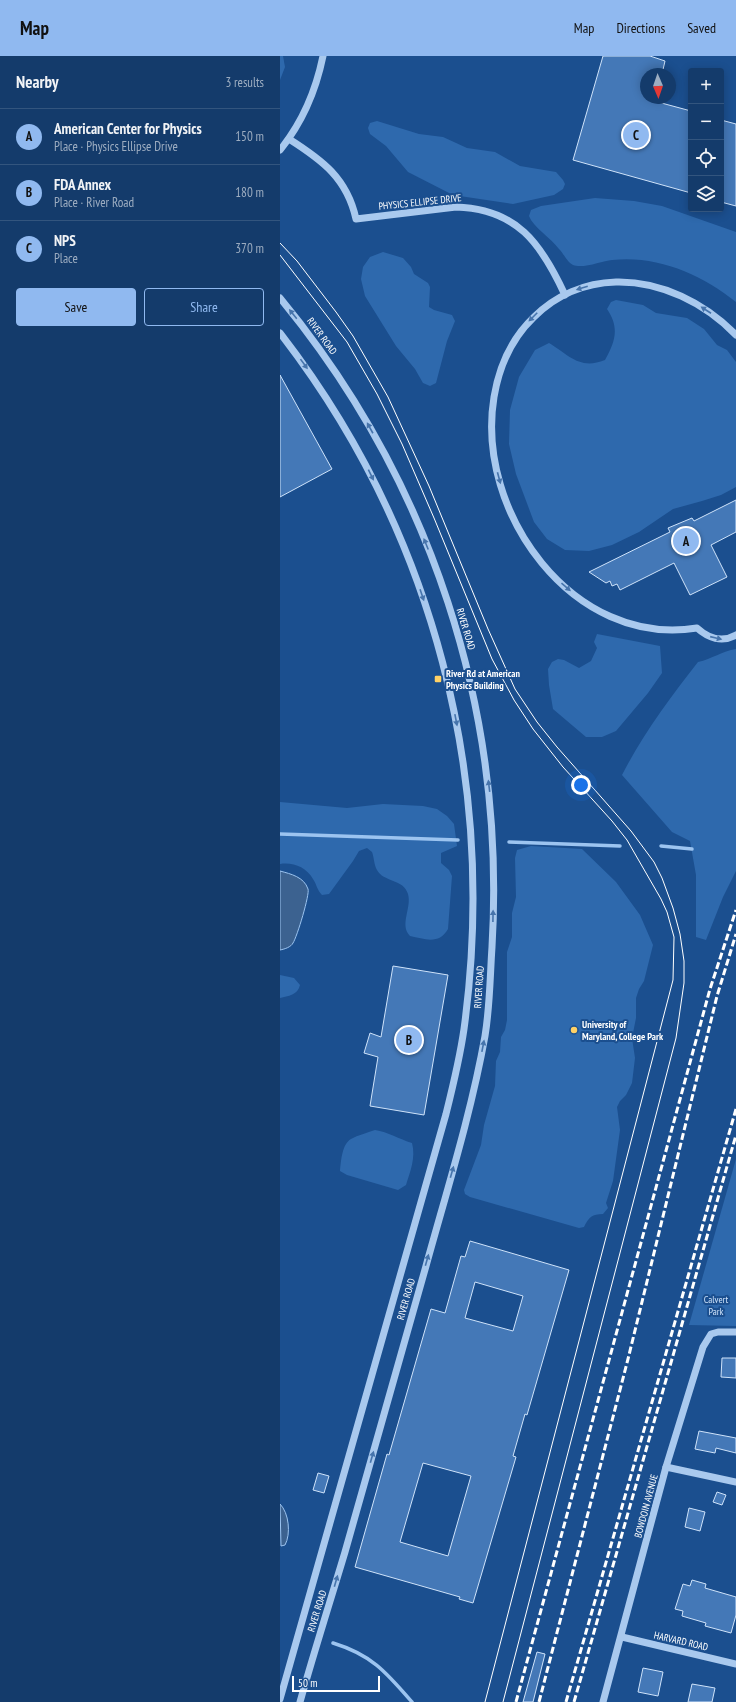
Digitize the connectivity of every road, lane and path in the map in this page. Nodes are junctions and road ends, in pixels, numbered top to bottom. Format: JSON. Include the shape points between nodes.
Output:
{"nodes":[{"id":1,"x":323,"y":56,"type":"edge"},
{"id":2,"x":289,"y":139,"type":"junction"},
{"id":3,"x":280,"y":150,"type":"edge"},
{"id":4,"x":565,"y":295,"type":"junction"},
{"id":5,"x":280,"y":298,"type":"edge"},
{"id":6,"x":280,"y":333,"type":"edge"},
{"id":7,"x":736,"y":335,"type":"edge"},
{"id":8,"x":736,"y":635,"type":"edge"},
{"id":9,"x":736,"y":1332,"type":"edge"},
{"id":10,"x":666,"y":1467,"type":"junction"},
{"id":11,"x":736,"y":1482,"type":"edge"},
{"id":12,"x":622,"y":1637,"type":"junction"},
{"id":13,"x":736,"y":1664,"type":"edge"},
{"id":14,"x":280,"y":1699,"type":"edge"},
{"id":15,"x":300,"y":1702,"type":"edge"},
{"id":16,"x":603,"y":1702,"type":"edge"}],
"edges":[{"from":1,"to":2,"type":"street","via":[[314,91]]},
{"from":2,"to":3,"type":"street"},
{"from":2,"to":4,"type":"street","name":"PHYSICS ELLIPSE DRIVE","via":[[334,173],[348,194],[356,219],[456,206],[470,207],[497,215],[524,232],[537,244]]},
{"from":7,"to":4,"type":"street","one_way":true,"via":[[719,319],[696,304],[653,286],[608,283],[583,287]]},
{"from":4,"to":8,"type":"street","one_way":true,"via":[[543,309],[519,333],[506,357],[495,390],[491,422],[494,457],[502,492],[516,524],[533,551],[557,579],[581,599],[607,615],[650,629],[697,628],[705,635],[723,640]]},
{"from":15,"to":5,"type":"street","name":"RIVER ROAD","one_way":true,"via":[[470,1111],[488,1006],[494,874],[489,786],[476,709],[457,630],[437,569],[404,493],[357,404],[328,360]]},
{"from":6,"to":14,"type":"street","name":"RIVER ROAD","one_way":true,"via":[[317,382],[364,461],[405,547],[444,666],[463,753],[472,843],[471,957],[456,1070],[446,1114]]},
{"from":9,"to":10,"type":"street","name":"BOWDOIN AVENUE","via":[[711,1334],[706,1340]]},
{"from":10,"to":11,"type":"street"},
{"from":10,"to":12,"type":"street","name":"BOWDOIN AVENUE"},
{"from":12,"to":13,"type":"street","name":"HARVARD ROAD"},
{"from":12,"to":16,"type":"street","name":"BOWDOIN AVENUE"}]}
